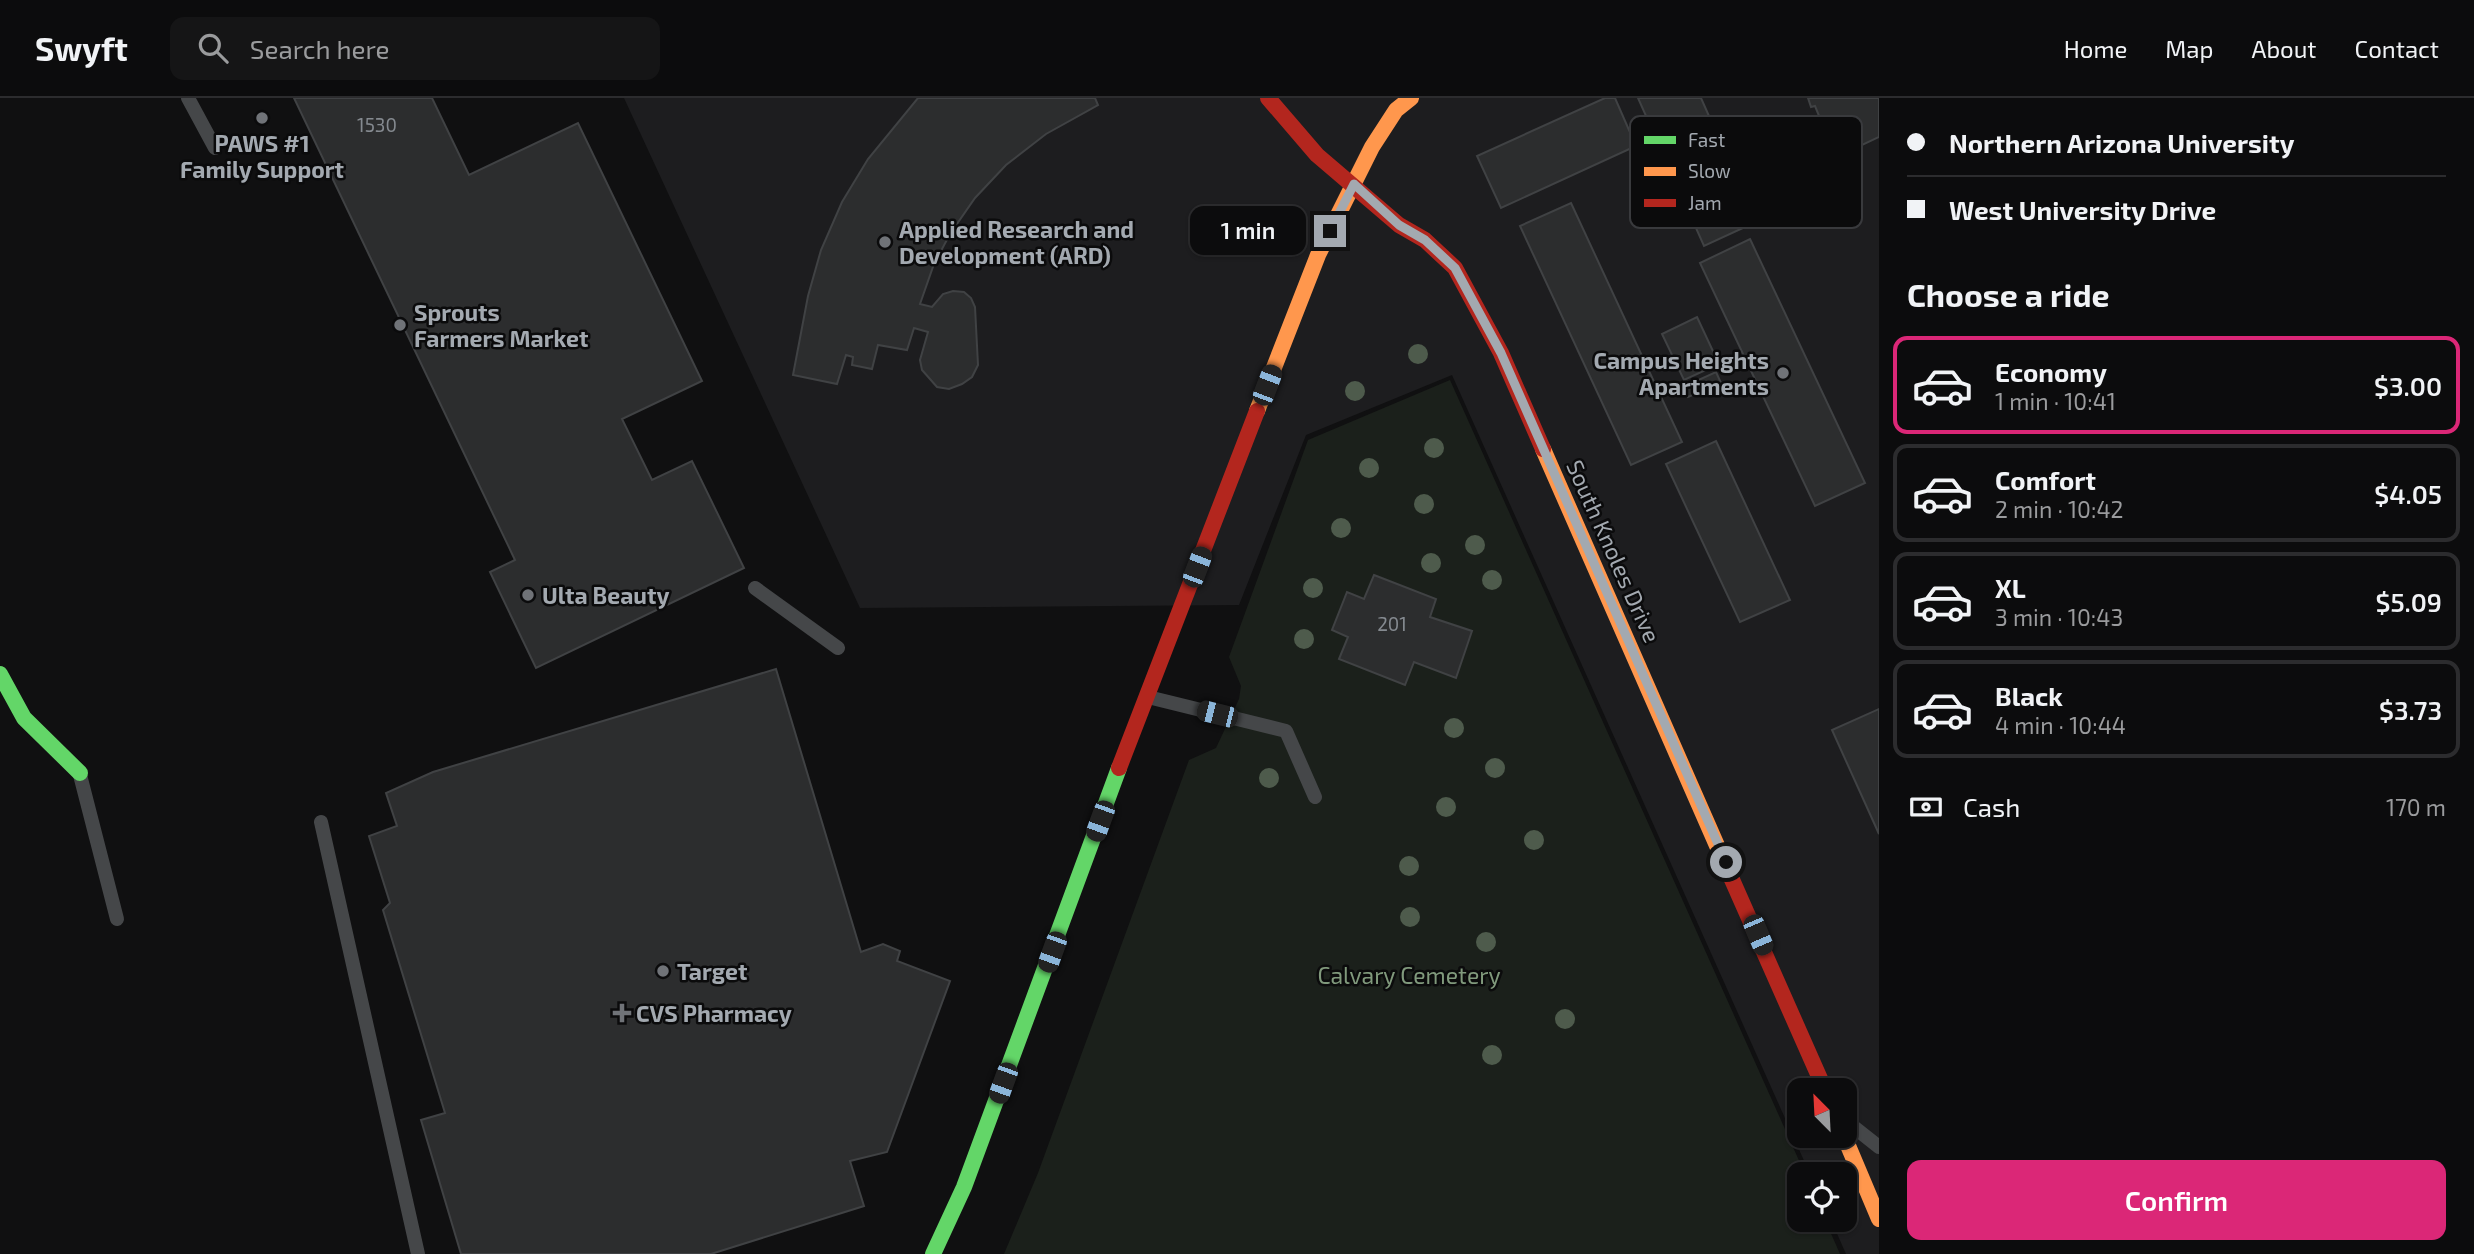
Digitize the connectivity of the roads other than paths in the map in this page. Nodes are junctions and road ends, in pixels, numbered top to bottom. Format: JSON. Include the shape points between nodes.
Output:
{"nodes":[{"id":1,"x":188,"y":98,"type":"edge"},
{"id":2,"x":1268,"y":98,"type":"edge"},
{"id":3,"x":1411,"y":98,"type":"edge"},
{"id":4,"x":215,"y":148,"type":"dead end"},
{"id":5,"x":1354,"y":184,"type":"junction"},
{"id":6,"x":755,"y":589,"type":"dead end"},
{"id":7,"x":838,"y":648,"type":"dead end"},
{"id":8,"x":0,"y":674,"type":"edge"},
{"id":9,"x":1147,"y":696,"type":"junction"},
{"id":10,"x":7,"y":704,"type":"edge"},
{"id":11,"x":80,"y":773,"type":"joint"},
{"id":12,"x":1315,"y":797,"type":"dead end"},
{"id":13,"x":321,"y":822,"type":"dead end"},
{"id":14,"x":117,"y":919,"type":"dead end"},
{"id":15,"x":1820,"y":1078,"type":"edge"},
{"id":16,"x":1857,"y":1130,"type":"edge"},
{"id":17,"x":1879,"y":1147,"type":"edge"},
{"id":18,"x":1849,"y":1148,"type":"edge"},
{"id":19,"x":1879,"y":1219,"type":"edge"},
{"id":20,"x":418,"y":1254,"type":"edge"},
{"id":21,"x":933,"y":1254,"type":"edge"}],
"edges":[{"from":1,"to":4,"type":"lane"},
{"from":2,"to":5,"type":"street","name":"South Knoles Drive","via":[[1317,155]]},
{"from":3,"to":5,"type":"street","via":[[1396,110]]},
{"from":5,"to":9,"type":"street","via":[[1318,255]]},
{"from":5,"to":15,"type":"street","name":"South Knoles Drive","via":[[1455,268],[1501,353]]},
{"from":6,"to":7,"type":"lane"},
{"from":8,"to":10,"type":"street"},
{"from":9,"to":12,"type":"lane","via":[[1286,732]]},
{"from":9,"to":21,"type":"street","via":[[964,1187]]},
{"from":10,"to":11,"type":"street"},
{"from":11,"to":14,"type":"lane"},
{"from":13,"to":20,"type":"lane"},
{"from":16,"to":17,"type":"lane"},
{"from":18,"to":19,"type":"street"}]}
